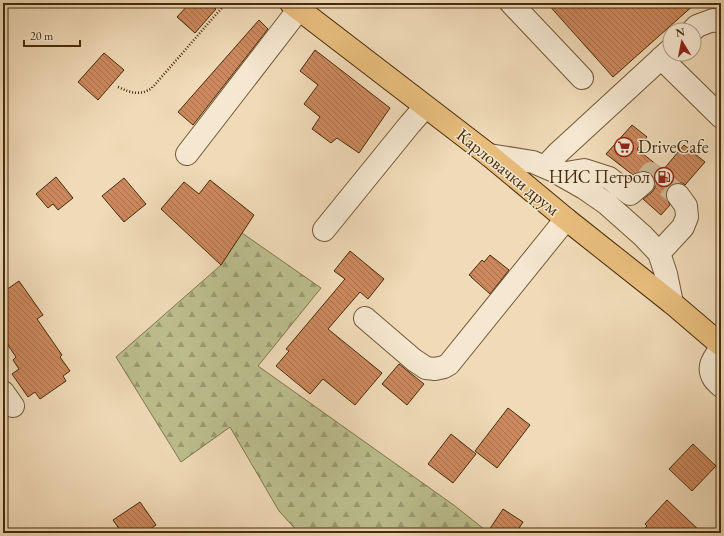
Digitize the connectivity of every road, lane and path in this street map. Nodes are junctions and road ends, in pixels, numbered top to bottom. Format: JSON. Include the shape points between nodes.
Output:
{"nodes":[{"id":1,"x":226,"y":3,"type":"edge"},
{"id":2,"x":512,"y":3,"type":"edge"},
{"id":3,"x":298,"y":5,"type":"edge"},
{"id":4,"x":721,"y":22,"type":"edge"},
{"id":5,"x":702,"y":24,"type":"edge"},
{"id":6,"x":662,"y":58,"type":"edge"},
{"id":7,"x":673,"y":62,"type":"edge"},
{"id":8,"x":582,"y":78,"type":"dead end"},
{"id":9,"x":118,"y":87,"type":"dead end"},
{"id":10,"x":426,"y":107,"type":"junction"},
{"id":11,"x":721,"y":117,"type":"edge"},
{"id":12,"x":187,"y":154,"type":"dead end"},
{"id":13,"x":489,"y":155,"type":"junction"},
{"id":14,"x":552,"y":170,"type":"junction"},
{"id":15,"x":642,"y":183,"type":"tunnel mouth"},
{"id":16,"x":678,"y":195,"type":"tunnel mouth"},
{"id":17,"x":566,"y":219,"type":"junction"},
{"id":18,"x":324,"y":230,"type":"dead end"},
{"id":19,"x":659,"y":252,"type":"junction"},
{"id":20,"x":672,"y":303,"type":"junction"},
{"id":21,"x":365,"y":318,"type":"dead end"},
{"id":22,"x":721,"y":346,"type":"edge"},
{"id":23,"x":721,"y":386,"type":"edge"}],
"edges":[{"from":1,"to":9,"type":"path","via":[[152,88],[138,93]]},
{"from":2,"to":8,"type":"lane"},
{"from":3,"to":10,"type":"main road","name":"Карловачки друм"},
{"from":3,"to":12,"type":"lane"},
{"from":4,"to":5,"type":"lane","via":[[713,20]]},
{"from":6,"to":14,"type":"lane","via":[[558,153]]},
{"from":7,"to":11,"type":"lane"},
{"from":10,"to":13,"type":"main road","name":"Карловачки друм"},
{"from":10,"to":18,"type":"lane"},
{"from":13,"to":14,"type":"lane","via":[[533,162]]},
{"from":13,"to":17,"type":"main road","name":"Карловачки друм"},
{"from":14,"to":15,"type":"lane","via":[[584,170],[609,178],[630,194]]},
{"from":14,"to":19,"type":"lane","via":[[606,204]]},
{"from":16,"to":19,"type":"lane","via":[[686,206],[687,217],[683,227]]},
{"from":17,"to":20,"type":"main road","name":"Карловачки друм"},
{"from":17,"to":21,"type":"lane","via":[[444,367],[426,368]]},
{"from":19,"to":20,"type":"lane"},
{"from":20,"to":22,"type":"main road","name":"Карловачки друм"},
{"from":22,"to":23,"type":"lane","via":[[710,370]]}]}
